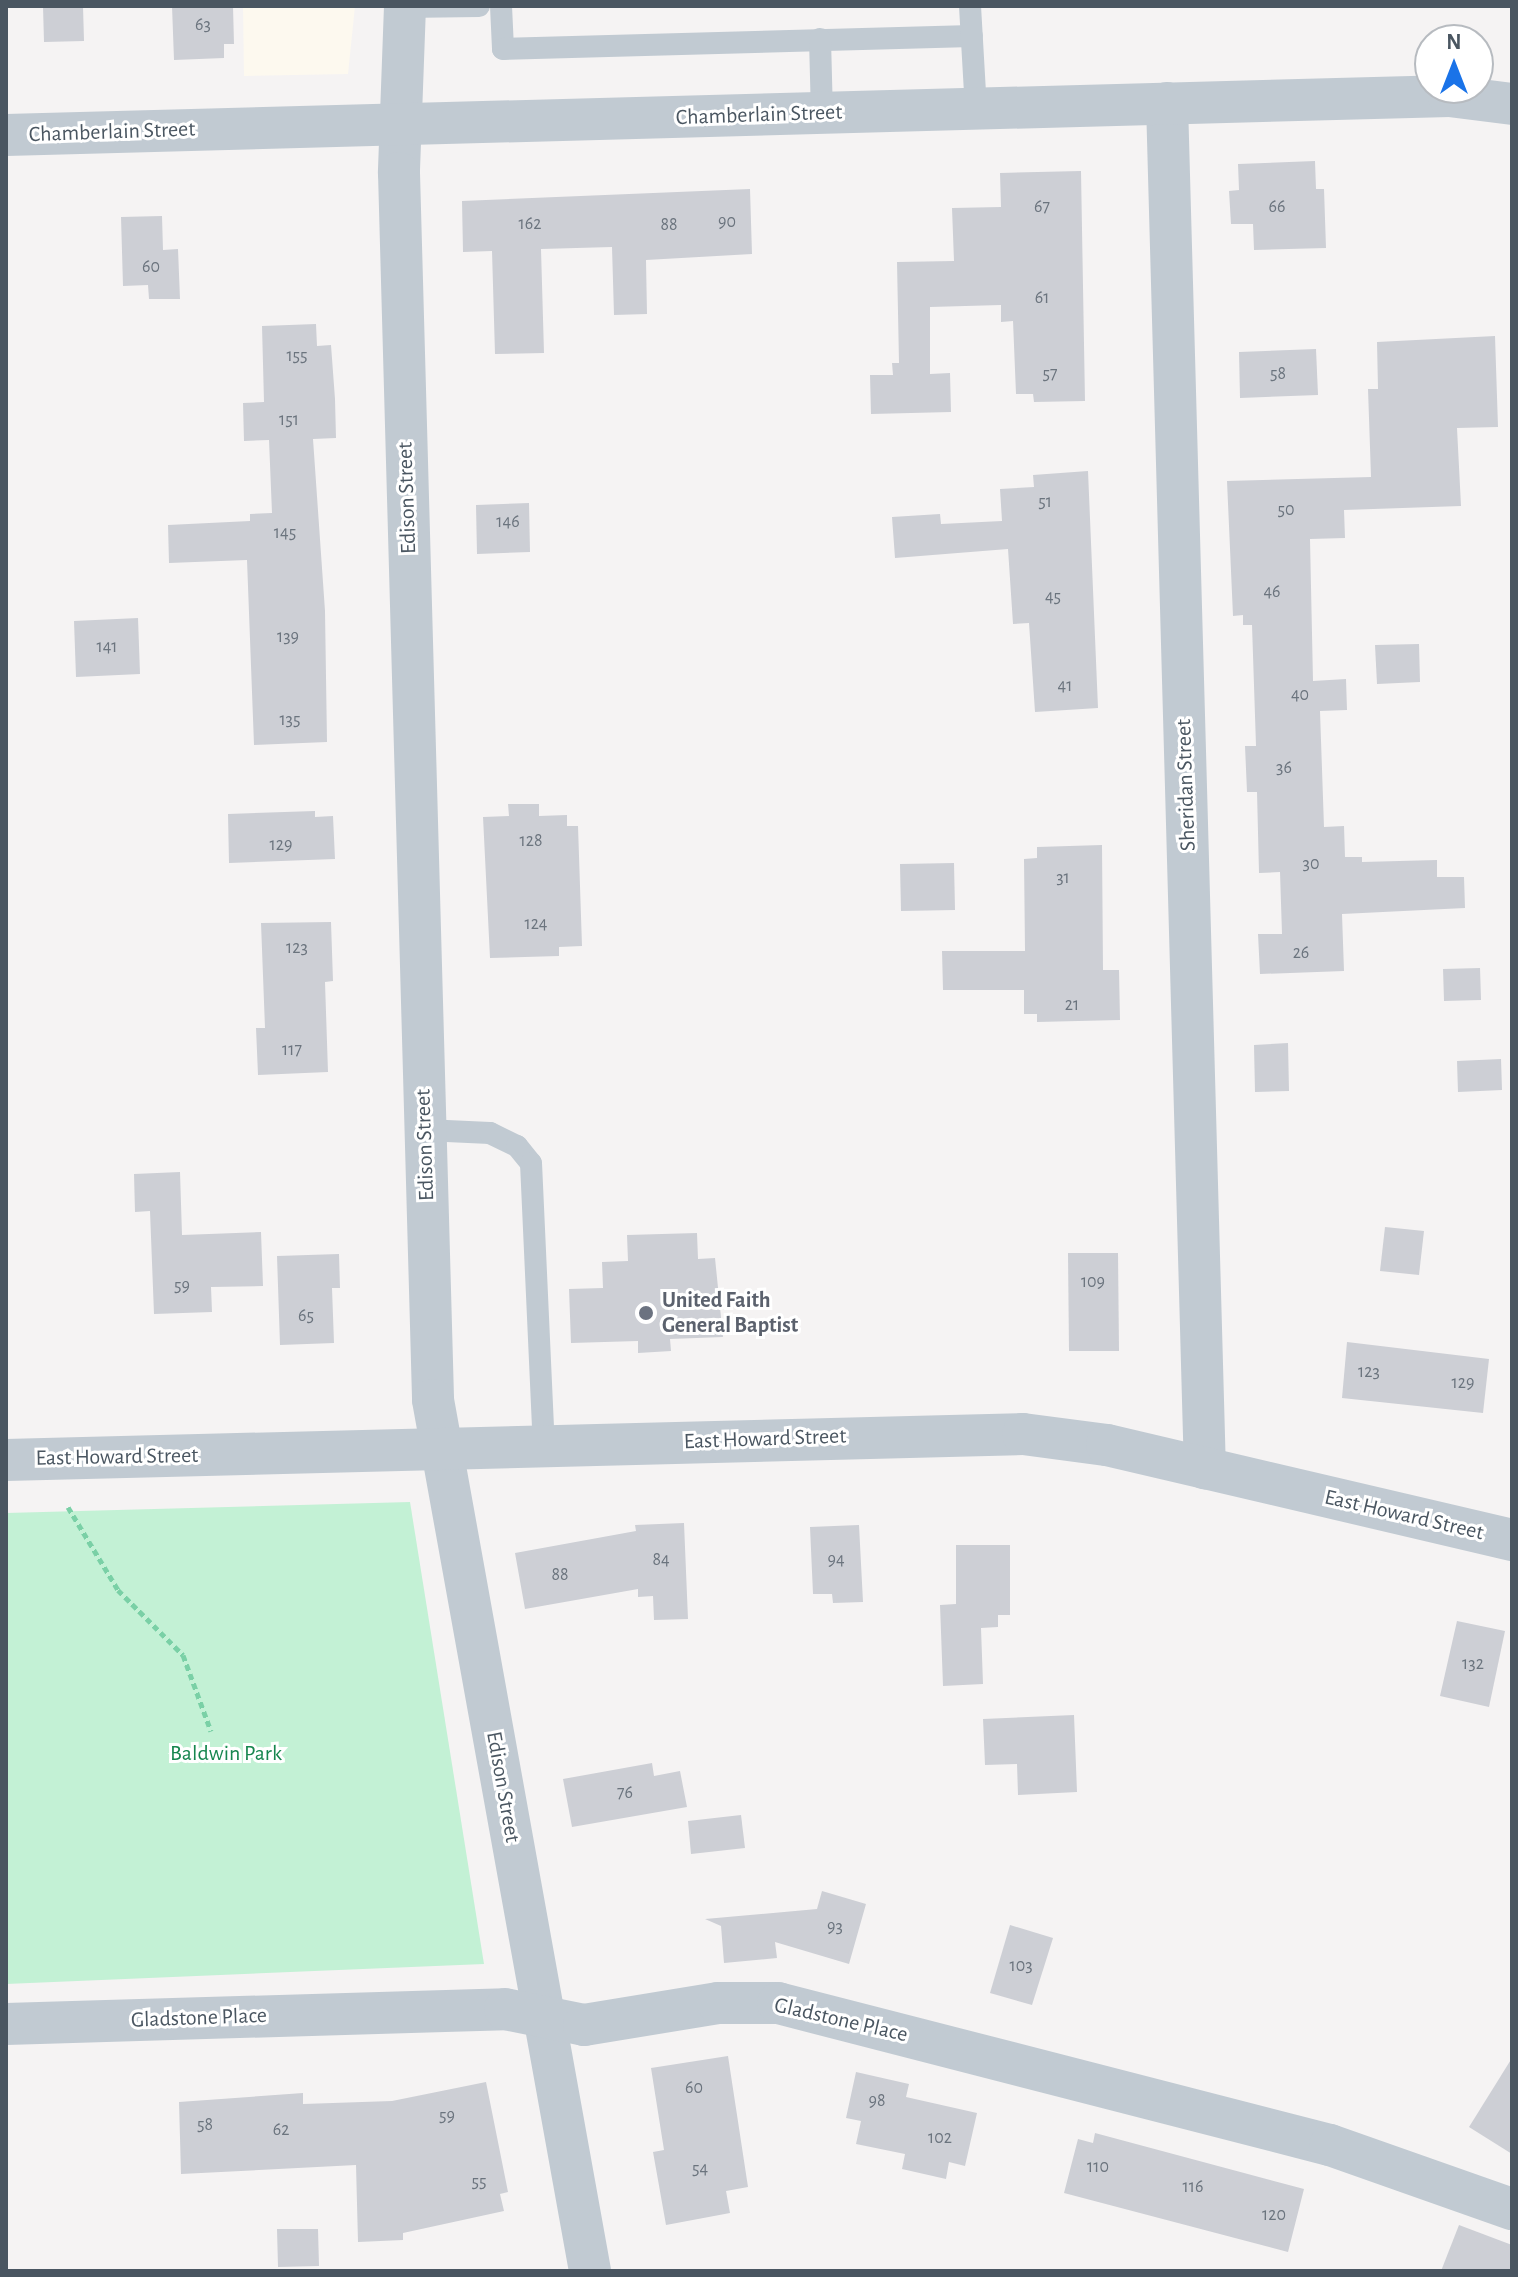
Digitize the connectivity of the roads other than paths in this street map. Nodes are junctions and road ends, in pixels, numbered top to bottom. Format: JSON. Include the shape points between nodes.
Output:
{"nodes":[{"id":1,"x":479,"y":6,"type":"edge"},
{"id":2,"x":501,"y":6,"type":"edge"},
{"id":3,"x":970,"y":6,"type":"edge"},
{"id":4,"x":404,"y":7,"type":"edge"},
{"id":5,"x":972,"y":36,"type":"junction"},
{"id":6,"x":820,"y":39,"type":"junction"},
{"id":7,"x":1167,"y":103,"type":"junction"},
{"id":8,"x":1512,"y":104,"type":"edge"},
{"id":9,"x":976,"y":109,"type":"junction"},
{"id":10,"x":822,"y":113,"type":"junction"},
{"id":11,"x":400,"y":124,"type":"junction"},
{"id":12,"x":6,"y":135,"type":"edge"},
{"id":13,"x":425,"y":1130,"type":"junction"},
{"id":14,"x":544,"y":1445,"type":"junction"},
{"id":15,"x":442,"y":1449,"type":"junction"},
{"id":16,"x":6,"y":1460,"type":"edge"},
{"id":17,"x":1205,"y":1468,"type":"junction"},
{"id":18,"x":1512,"y":1540,"type":"edge"},
{"id":19,"x":544,"y":2016,"type":"junction"},
{"id":20,"x":6,"y":2024,"type":"edge"},
{"id":21,"x":1512,"y":2209,"type":"edge"},
{"id":22,"x":590,"y":2271,"type":"edge"}],
"edges":[{"from":1,"to":4,"type":"lane"},
{"from":2,"to":6,"type":"lane","via":[[503,49]]},
{"from":3,"to":5,"type":"lane"},
{"from":4,"to":11,"type":"street","name":"Edison Street"},
{"from":5,"to":6,"type":"lane"},
{"from":5,"to":9,"type":"lane"},
{"from":6,"to":10,"type":"lane"},
{"from":7,"to":8,"type":"street","name":"Chamberlain Street","via":[[1461,96]]},
{"from":7,"to":9,"type":"street","name":"Chamberlain Street"},
{"from":7,"to":17,"type":"street","name":"Sheridan Street"},
{"from":9,"to":10,"type":"street","name":"Chamberlain Street"},
{"from":10,"to":11,"type":"street","name":"Chamberlain Street"},
{"from":11,"to":12,"type":"street","name":"Chamberlain Street"},
{"from":11,"to":13,"type":"street","name":"Edison Street"},
{"from":13,"to":14,"type":"lane","via":[[490,1133],[517,1146],[531,1163]]},
{"from":13,"to":15,"type":"street","name":"Edison Street","via":[[433,1400]]},
{"from":14,"to":15,"type":"street","name":"East Howard Street"},
{"from":14,"to":17,"type":"street","name":"East Howard Street","via":[[1003,1433],[1086,1441]]},
{"from":15,"to":16,"type":"street","name":"East Howard Street"},
{"from":15,"to":19,"type":"street","name":"Edison Street"},
{"from":17,"to":18,"type":"street","name":"East Howard Street"},
{"from":19,"to":20,"type":"street","name":"Gladstone Place","via":[[505,2009]]},
{"from":19,"to":21,"type":"street","name":"Gladstone Place","via":[[584,2025],[718,2003],[778,2003],[1330,2145]]},
{"from":19,"to":22,"type":"street","name":"Edison Street"}]}
